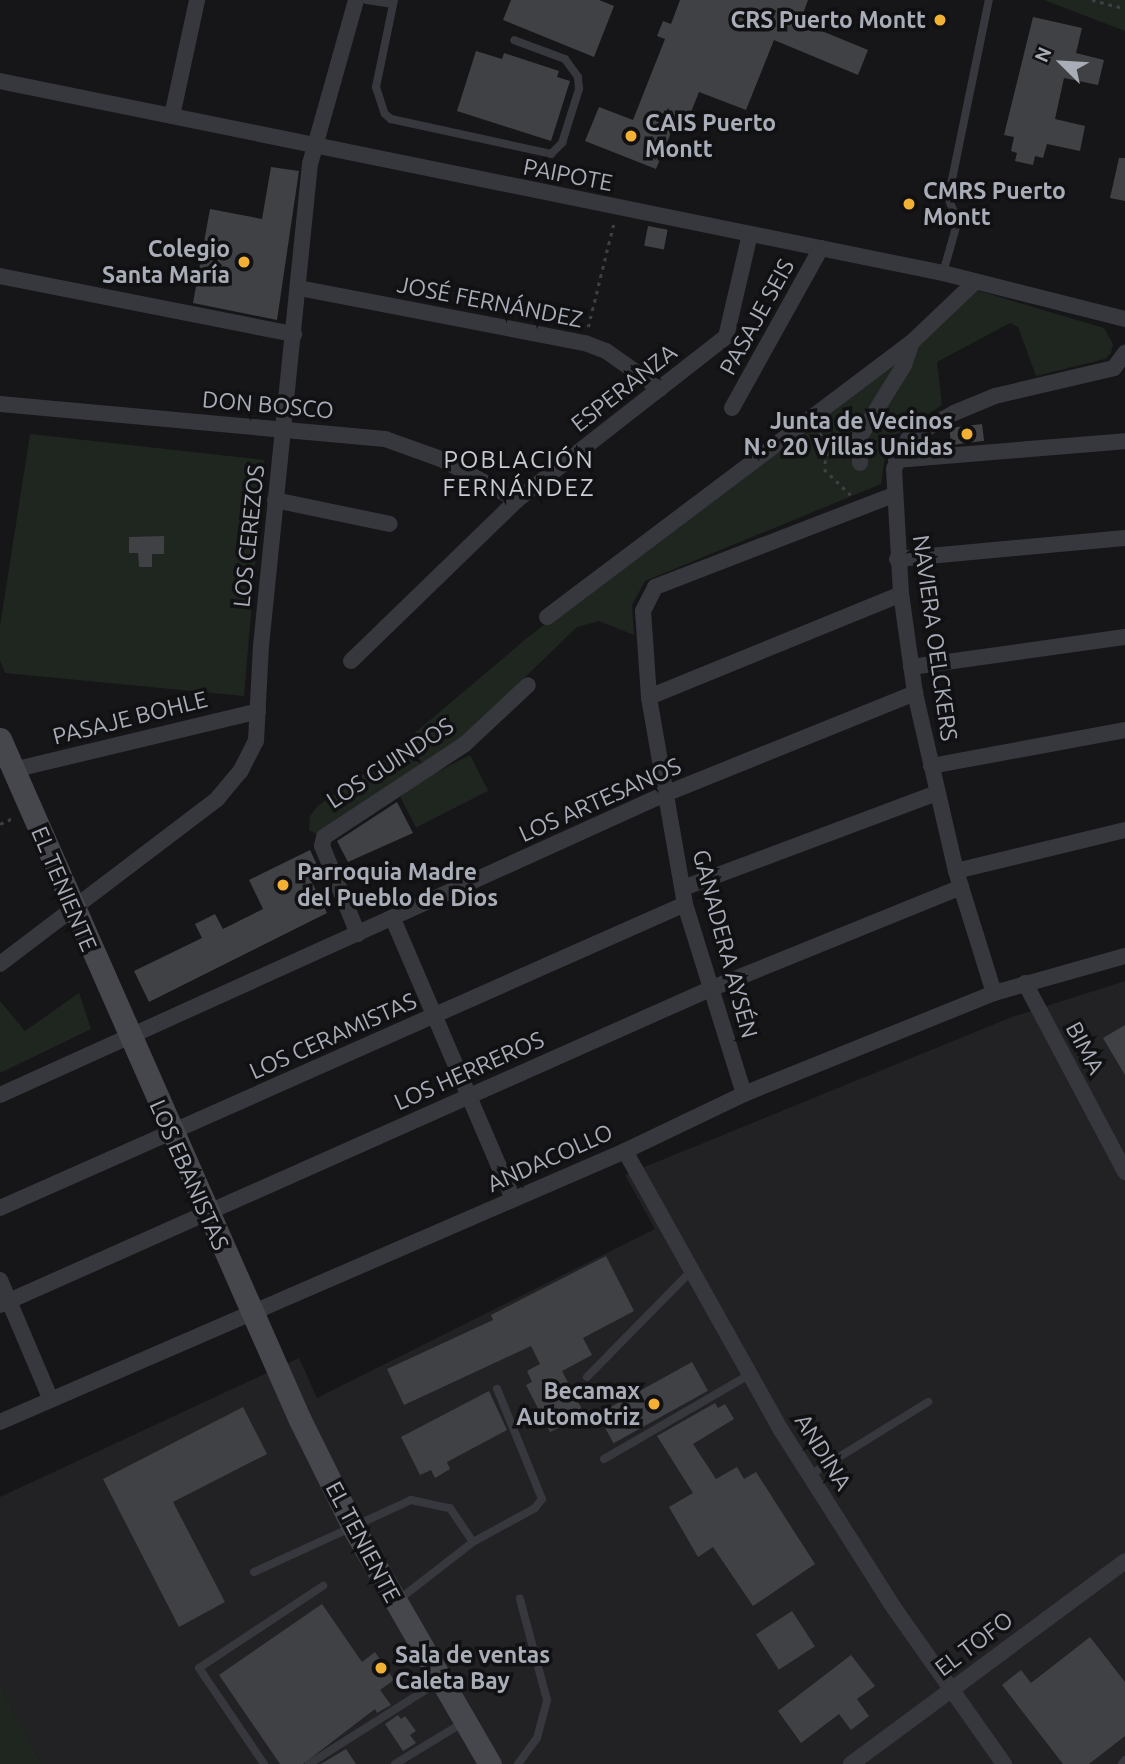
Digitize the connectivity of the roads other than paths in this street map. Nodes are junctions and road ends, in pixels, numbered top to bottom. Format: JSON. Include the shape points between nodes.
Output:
{"nodes":[{"id":1,"x":197,"y":0,"type":"edge"},
{"id":2,"x":356,"y":0,"type":"edge"},
{"id":3,"x":367,"y":0,"type":"edge"},
{"id":4,"x":989,"y":0,"type":"edge"},
{"id":5,"x":393,"y":2,"type":"edge"},
{"id":6,"x":514,"y":40,"type":"dead end"},
{"id":7,"x":0,"y":81,"type":"edge"},
{"id":8,"x":172,"y":116,"type":"junction"},
{"id":9,"x":317,"y":145,"type":"junction"},
{"id":10,"x":750,"y":234,"type":"junction"},
{"id":11,"x":821,"y":248,"type":"junction"},
{"id":12,"x":943,"y":274,"type":"junction"},
{"id":13,"x":0,"y":276,"type":"edge"},
{"id":14,"x":976,"y":281,"type":"junction"},
{"id":15,"x":299,"y":288,"type":"junction"},
{"id":16,"x":1125,"y":318,"type":"edge"},
{"id":17,"x":294,"y":334,"type":"junction"},
{"id":18,"x":912,"y":342,"type":"junction"},
{"id":19,"x":1125,"y":353,"type":"edge"},
{"id":20,"x":660,"y":389,"type":"junction"},
{"id":21,"x":0,"y":404,"type":"edge"},
{"id":22,"x":732,"y":408,"type":"dead end"},
{"id":23,"x":283,"y":428,"type":"junction"},
{"id":24,"x":1125,"y":441,"type":"edge"},
{"id":25,"x":896,"y":460,"type":"junction"},
{"id":26,"x":860,"y":463,"type":"dead end"},
{"id":27,"x":894,"y":495,"type":"junction"},
{"id":28,"x":275,"y":500,"type":"junction"},
{"id":29,"x":517,"y":500,"type":"junction"},
{"id":30,"x":390,"y":524,"type":"dead end"},
{"id":31,"x":1125,"y":538,"type":"edge"},
{"id":32,"x":897,"y":559,"type":"junction"},
{"id":33,"x":901,"y":594,"type":"junction"},
{"id":34,"x":547,"y":617,"type":"dead end"},
{"id":35,"x":1125,"y":637,"type":"edge"},
{"id":36,"x":351,"y":661,"type":"dead end"},
{"id":37,"x":911,"y":667,"type":"junction"},
{"id":38,"x":528,"y":685,"type":"dead end"},
{"id":39,"x":915,"y":693,"type":"junction"},
{"id":40,"x":649,"y":697,"type":"junction"},
{"id":41,"x":258,"y":710,"type":"junction"},
{"id":42,"x":1125,"y":730,"type":"edge"},
{"id":43,"x":0,"y":739,"type":"edge"},
{"id":44,"x":931,"y":766,"type":"junction"},
{"id":45,"x":13,"y":771,"type":"junction"},
{"id":46,"x":937,"y":793,"type":"junction"},
{"id":47,"x":665,"y":794,"type":"junction"},
{"id":48,"x":1125,"y":830,"type":"edge"},
{"id":49,"x":959,"y":879,"type":"junction"},
{"id":50,"x":684,"y":896,"type":"junction"},
{"id":51,"x":72,"y":909,"type":"junction"},
{"id":52,"x":393,"y":919,"type":"junction"},
{"id":53,"x":358,"y":934,"type":"junction"},
{"id":54,"x":1125,"y":956,"type":"edge"},
{"id":55,"x":0,"y":964,"type":"edge"},
{"id":56,"x":1025,"y":983,"type":"junction"},
{"id":57,"x":710,"y":989,"type":"junction"},
{"id":58,"x":994,"y":993,"type":"junction"},
{"id":59,"x":435,"y":1016,"type":"junction"},
{"id":60,"x":128,"y":1038,"type":"junction"},
{"id":61,"x":744,"y":1094,"type":"junction"},
{"id":62,"x":0,"y":1095,"type":"edge"},
{"id":63,"x":469,"y":1096,"type":"junction"},
{"id":64,"x":170,"y":1133,"type":"junction"},
{"id":65,"x":625,"y":1151,"type":"junction"},
{"id":66,"x":1125,"y":1172,"type":"edge"},
{"id":67,"x":513,"y":1199,"type":"junction"},
{"id":68,"x":0,"y":1208,"type":"edge"},
{"id":69,"x":206,"y":1213,"type":"junction"},
{"id":70,"x":691,"y":1271,"type":"junction"},
{"id":71,"x":0,"y":1280,"type":"edge"},
{"id":72,"x":4,"y":1303,"type":"edge"},
{"id":73,"x":250,"y":1313,"type":"junction"},
{"id":74,"x":749,"y":1375,"type":"junction"},
{"id":75,"x":587,"y":1377,"type":"dead end"},
{"id":76,"x":497,"y":1389,"type":"dead end"},
{"id":77,"x":51,"y":1400,"type":"junction"},
{"id":78,"x":928,"y":1402,"type":"dead end"},
{"id":79,"x":0,"y":1422,"type":"edge"},
{"id":80,"x":604,"y":1459,"type":"dead end"},
{"id":81,"x":810,"y":1475,"type":"junction"},
{"id":82,"x":353,"y":1527,"type":"junction"},
{"id":83,"x":473,"y":1542,"type":"junction"},
{"id":84,"x":1125,"y":1561,"type":"edge"},
{"id":85,"x":254,"y":1572,"type":"dead end"},
{"id":86,"x":323,"y":1586,"type":"dead end"},
{"id":87,"x":520,"y":1599,"type":"dead end"},
{"id":88,"x":395,"y":1602,"type":"junction"},
{"id":89,"x":440,"y":1681,"type":"junction"},
{"id":90,"x":951,"y":1690,"type":"junction"},
{"id":91,"x":464,"y":1722,"type":"junction"},
{"id":92,"x":264,"y":1764,"type":"edge"},
{"id":93,"x":309,"y":1764,"type":"edge"},
{"id":94,"x":395,"y":1764,"type":"edge"},
{"id":95,"x":491,"y":1764,"type":"edge"},
{"id":96,"x":519,"y":1764,"type":"edge"},
{"id":97,"x":851,"y":1764,"type":"edge"},
{"id":98,"x":1004,"y":1764,"type":"edge"}],
"edges":[{"from":1,"to":8,"type":"street"},
{"from":2,"to":9,"type":"street","name":"LOS CEREZOS"},
{"from":3,"to":5,"type":"lane"},
{"from":4,"to":12,"type":"lane","via":[[948,199],[958,220]]},
{"from":5,"to":6,"type":"lane","via":[[376,88],[384,114],[551,154],[562,143],[579,89],[578,77],[565,59]]},
{"from":7,"to":8,"type":"street","name":"PAIPOTE"},
{"from":8,"to":9,"type":"street","name":"PAIPOTE"},
{"from":9,"to":10,"type":"street","name":"PAIPOTE"},
{"from":9,"to":15,"type":"street","name":"LOS CEREZOS","via":[[310,164]]},
{"from":10,"to":11,"type":"street","name":"PAIPOTE"},
{"from":10,"to":20,"type":"street","name":"ESPERANZA","via":[[726,337]]},
{"from":11,"to":12,"type":"street","name":"PAIPOTE"},
{"from":11,"to":22,"type":"street","name":"PASAJE SEIS"},
{"from":12,"to":14,"type":"street","name":"PAIPOTE"},
{"from":13,"to":17,"type":"street"},
{"from":14,"to":16,"type":"street","name":"PAIPOTE"},
{"from":14,"to":18,"type":"street"},
{"from":15,"to":17,"type":"street","name":"LOS CEREZOS"},
{"from":15,"to":20,"type":"street","name":"JOSÉ FERNÁNDEZ","via":[[585,343],[606,351]]},
{"from":17,"to":23,"type":"street","name":"LOS CEREZOS"},
{"from":18,"to":26,"type":"street","via":[[904,365],[859,438]]},
{"from":18,"to":34,"type":"street"},
{"from":19,"to":25,"type":"street","via":[[1114,368],[975,403],[914,433]]},
{"from":20,"to":29,"type":"street","name":"ESPERANZA"},
{"from":21,"to":23,"type":"street","name":"DON BOSCO"},
{"from":23,"to":28,"type":"street","name":"LOS CEREZOS"},
{"from":23,"to":29,"type":"street","name":"DON BOSCO","via":[[403,444]]},
{"from":24,"to":25,"type":"street"},
{"from":25,"to":27,"type":"street","name":"NAVIERA OELCKERS"},
{"from":27,"to":32,"type":"street","name":"NAVIERA OELCKERS"},
{"from":27,"to":40,"type":"street","name":"GANADERA AYSÉN","via":[[655,587],[643,611]]},
{"from":28,"to":30,"type":"street"},
{"from":28,"to":41,"type":"street","name":"LOS CEREZOS"},
{"from":29,"to":36,"type":"street","name":"ESPERANZA"},
{"from":31,"to":32,"type":"street"},
{"from":32,"to":33,"type":"street","name":"NAVIERA OELCKERS"},
{"from":33,"to":37,"type":"street","name":"NAVIERA OELCKERS"},
{"from":33,"to":40,"type":"street"},
{"from":35,"to":37,"type":"street"},
{"from":37,"to":39,"type":"street","name":"NAVIERA OELCKERS"},
{"from":38,"to":53,"type":"street","name":"LOS GUINDOS","via":[[465,744],[324,837],[322,846]]},
{"from":39,"to":44,"type":"street","name":"NAVIERA OELCKERS"},
{"from":39,"to":47,"type":"street","name":"LOS ARTESANOS"},
{"from":40,"to":47,"type":"street","name":"GANADERA AYSÉN"},
{"from":41,"to":45,"type":"street","name":"PASAJE BOHLE"},
{"from":41,"to":51,"type":"street","name":"LOS CEREZOS","via":[[256,741],[223,793]]},
{"from":42,"to":44,"type":"street"},
{"from":43,"to":45,"type":"main road","name":"EL TENIENTE"},
{"from":44,"to":46,"type":"street","name":"NAVIERA OELCKERS"},
{"from":45,"to":51,"type":"main road","name":"EL TENIENTE"},
{"from":46,"to":49,"type":"street","name":"NAVIERA OELCKERS"},
{"from":46,"to":50,"type":"street","name":"LOS CERAMISTAS"},
{"from":47,"to":50,"type":"street","name":"GANADERA AYSÉN"},
{"from":47,"to":52,"type":"street","name":"LOS ARTESANOS"},
{"from":48,"to":49,"type":"street","name":"LOS HERREROS"},
{"from":49,"to":57,"type":"street","name":"LOS HERREROS"},
{"from":49,"to":58,"type":"street","name":"NAVIERA OELCKERS"},
{"from":50,"to":57,"type":"street","name":"GANADERA AYSÉN"},
{"from":50,"to":59,"type":"street","name":"LOS CERAMISTAS"},
{"from":51,"to":55,"type":"street","name":"LOS CEREZOS"},
{"from":51,"to":60,"type":"main road","name":"EL TENIENTE"},
{"from":52,"to":53,"type":"street","name":"LOS ARTESANOS"},
{"from":52,"to":59,"type":"street"},
{"from":53,"to":60,"type":"street","name":"LOS ARTESANOS"},
{"from":54,"to":56,"type":"street","name":"ANDACOLLO"},
{"from":56,"to":58,"type":"street","name":"ANDACOLLO"},
{"from":56,"to":66,"type":"street","name":"BIMA"},
{"from":57,"to":61,"type":"street","name":"GANADERA AYSÉN"},
{"from":57,"to":63,"type":"street","name":"LOS HERREROS"},
{"from":58,"to":61,"type":"street","name":"ANDACOLLO"},
{"from":59,"to":63,"type":"street"},
{"from":59,"to":64,"type":"street","name":"LOS CERAMISTAS"},
{"from":60,"to":62,"type":"street","name":"LOS ARTESANOS"},
{"from":60,"to":64,"type":"main road","name":"LOS EBANISTAS"},
{"from":61,"to":65,"type":"street","name":"ANDACOLLO"},
{"from":63,"to":67,"type":"street"},
{"from":63,"to":69,"type":"street","name":"LOS HERREROS"},
{"from":64,"to":68,"type":"street","name":"LOS CERAMISTAS"},
{"from":64,"to":69,"type":"main road","name":"LOS EBANISTAS"},
{"from":65,"to":67,"type":"street","name":"ANDACOLLO"},
{"from":65,"to":70,"type":"street","name":"ANDINA"},
{"from":67,"to":73,"type":"street","name":"ANDACOLLO"},
{"from":69,"to":72,"type":"street","name":"LOS HERREROS"},
{"from":69,"to":73,"type":"main road","name":"LOS EBANISTAS"},
{"from":70,"to":74,"type":"street","name":"ANDINA"},
{"from":70,"to":75,"type":"lane"},
{"from":71,"to":72,"type":"street"},
{"from":72,"to":77,"type":"street"},
{"from":73,"to":77,"type":"street","name":"ANDACOLLO"},
{"from":73,"to":82,"type":"main road","name":"EL TENIENTE"},
{"from":74,"to":80,"type":"lane"},
{"from":74,"to":81,"type":"street","name":"ANDINA"},
{"from":76,"to":83,"type":"lane","via":[[542,1499],[535,1508]]},
{"from":77,"to":79,"type":"street","name":"ANDACOLLO"},
{"from":78,"to":81,"type":"lane"},
{"from":81,"to":90,"type":"street","name":"ANDINA"},
{"from":82,"to":83,"type":"lane","via":[[398,1502],[426,1501],[450,1508]]},
{"from":82,"to":85,"type":"lane"},
{"from":82,"to":88,"type":"main road","name":"EL TENIENTE"},
{"from":83,"to":88,"type":"lane"},
{"from":84,"to":90,"type":"street","name":"EL TOFO"},
{"from":86,"to":92,"type":"lane","via":[[200,1668]]},
{"from":87,"to":96,"type":"lane","via":[[547,1700],[537,1738]]},
{"from":88,"to":89,"type":"main road","name":"EL TENIENTE"},
{"from":89,"to":91,"type":"main road","name":"EL TENIENTE"},
{"from":89,"to":93,"type":"lane"},
{"from":90,"to":97,"type":"street","name":"EL TOFO"},
{"from":90,"to":98,"type":"street","name":"ANDINA"},
{"from":91,"to":94,"type":"lane"},
{"from":91,"to":95,"type":"main road","name":"EL TENIENTE"}]}
